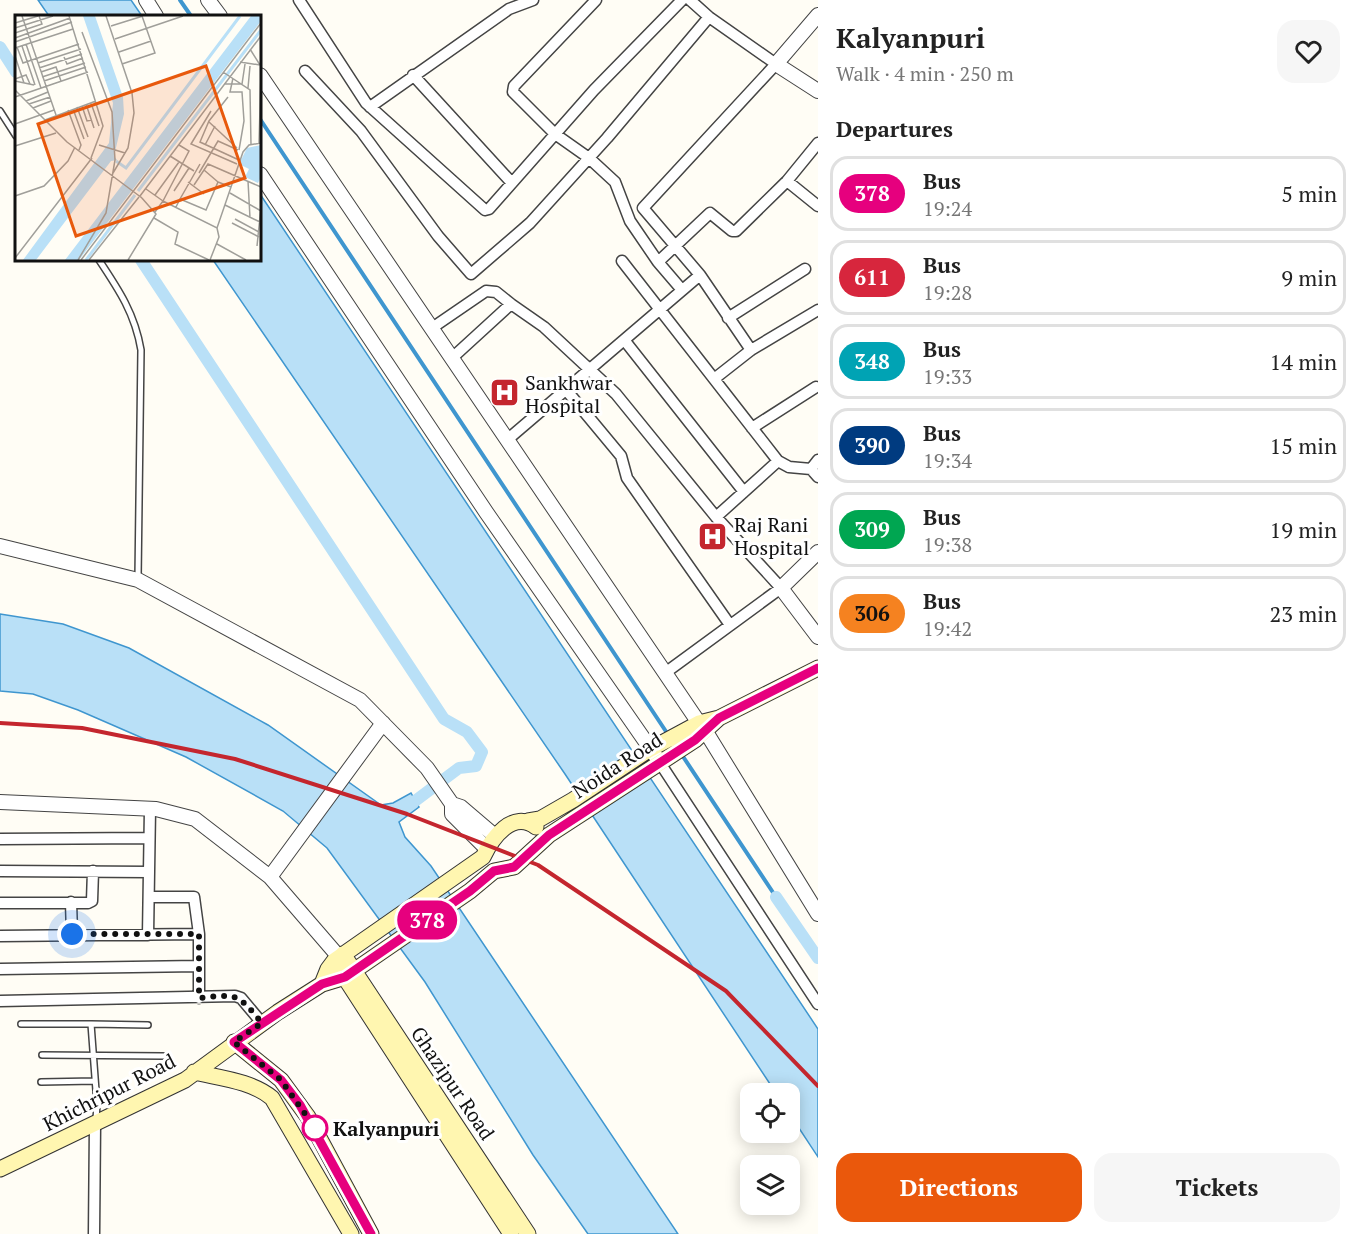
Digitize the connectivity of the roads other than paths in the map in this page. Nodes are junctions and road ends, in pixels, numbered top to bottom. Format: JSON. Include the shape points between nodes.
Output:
{"nodes":[{"id":1,"x":146,"y":0,"type":"edge"},
{"id":2,"x":208,"y":0,"type":"edge"},
{"id":3,"x":299,"y":0,"type":"edge"},
{"id":4,"x":533,"y":0,"type":"edge"},
{"id":5,"x":596,"y":0,"type":"edge"},
{"id":6,"x":682,"y":0,"type":"edge"},
{"id":7,"x":690,"y":0,"type":"edge"},
{"id":8,"x":155,"y":15,"type":"edge"},
{"id":9,"x":219,"y":15,"type":"edge"},
{"id":10,"x":818,"y":15,"type":"edge"},
{"id":11,"x":709,"y":17,"type":"junction"},
{"id":12,"x":776,"y":64,"type":"junction"},
{"id":13,"x":305,"y":71,"type":"dead end"},
{"id":14,"x":413,"y":75,"type":"junction"},
{"id":15,"x":261,"y":76,"type":"edge"},
{"id":16,"x":818,"y":91,"type":"edge"},
{"id":17,"x":370,"y":107,"type":"junction"},
{"id":18,"x":0,"y":111,"type":"edge"},
{"id":19,"x":15,"y":134,"type":"edge"},
{"id":20,"x":555,"y":134,"type":"junction"},
{"id":21,"x":818,"y":143,"type":"edge"},
{"id":22,"x":589,"y":158,"type":"junction"},
{"id":23,"x":261,"y":175,"type":"edge"},
{"id":24,"x":787,"y":181,"type":"junction"},
{"id":25,"x":512,"y":183,"type":"junction"},
{"id":26,"x":818,"y":206,"type":"edge"},
{"id":27,"x":676,"y":246,"type":"junction"},
{"id":28,"x":100,"y":261,"type":"edge"},
{"id":29,"x":622,"y":261,"type":"dead end"},
{"id":30,"x":658,"y":262,"type":"junction"},
{"id":31,"x":805,"y":269,"type":"dead end"},
{"id":32,"x":471,"y":274,"type":"junction"},
{"id":33,"x":700,"y":275,"type":"junction"},
{"id":34,"x":682,"y":290,"type":"junction"},
{"id":35,"x":486,"y":291,"type":"junction"},
{"id":36,"x":511,"y":304,"type":"junction"},
{"id":37,"x":659,"y":309,"type":"junction"},
{"id":38,"x":818,"y":310,"type":"edge"},
{"id":39,"x":728,"y":318,"type":"junction"},
{"id":40,"x":432,"y":328,"type":"junction"},
{"id":41,"x":625,"y":341,"type":"junction"},
{"id":42,"x":752,"y":350,"type":"junction"},
{"id":43,"x":452,"y":358,"type":"junction"},
{"id":44,"x":592,"y":370,"type":"junction"},
{"id":45,"x":714,"y":380,"type":"junction"},
{"id":46,"x":816,"y":387,"type":"dead end"},
{"id":47,"x":567,"y":391,"type":"junction"},
{"id":48,"x":752,"y":428,"type":"junction"},
{"id":49,"x":507,"y":440,"type":"junction"},
{"id":50,"x":778,"y":461,"type":"junction"},
{"id":51,"x":816,"y":469,"type":"edge"},
{"id":52,"x":744,"y":492,"type":"junction"},
{"id":53,"x":716,"y":517,"type":"junction"},
{"id":54,"x":0,"y":546,"type":"edge"},
{"id":55,"x":818,"y":552,"type":"edge"},
{"id":56,"x":138,"y":580,"type":"junction"},
{"id":57,"x":781,"y":588,"type":"junction"},
{"id":58,"x":730,"y":625,"type":"junction"},
{"id":59,"x":818,"y":636,"type":"edge"},
{"id":60,"x":818,"y":668,"type":"edge"},
{"id":61,"x":665,"y":673,"type":"junction"},
{"id":62,"x":383,"y":723,"type":"junction"},
{"id":63,"x":696,"y":731,"type":"junction"},
{"id":64,"x":658,"y":754,"type":"junction"},
{"id":65,"x":0,"y":802,"type":"edge"},
{"id":66,"x":452,"y":804,"type":"junction"},
{"id":67,"x":578,"y":806,"type":"junction"},
{"id":68,"x":150,"y":809,"type":"junction"},
{"id":69,"x":528,"y":821,"type":"junction"},
{"id":70,"x":495,"y":836,"type":"junction"},
{"id":71,"x":149,"y":838,"type":"junction"},
{"id":72,"x":0,"y":839,"type":"edge"},
{"id":73,"x":536,"y":847,"type":"junction"},
{"id":74,"x":485,"y":853,"type":"junction"},
{"id":75,"x":0,"y":871,"type":"edge"},
{"id":76,"x":93,"y":871,"type":"junction"},
{"id":77,"x":494,"y":871,"type":"junction"},
{"id":78,"x":149,"y":872,"type":"junction"},
{"id":79,"x":270,"y":877,"type":"junction"},
{"id":80,"x":470,"y":891,"type":"joint"},
{"id":81,"x":149,"y":897,"type":"junction"},
{"id":82,"x":71,"y":902,"type":"junction"},
{"id":83,"x":0,"y":903,"type":"edge"},
{"id":84,"x":818,"y":914,"type":"edge"},
{"id":85,"x":72,"y":934,"type":"junction"},
{"id":86,"x":199,"y":934,"type":"junction"},
{"id":87,"x":148,"y":935,"type":"junction"},
{"id":88,"x":0,"y":936,"type":"edge"},
{"id":89,"x":342,"y":954,"type":"junction"},
{"id":90,"x":198,"y":966,"type":"junction"},
{"id":91,"x":0,"y":969,"type":"edge"},
{"id":92,"x":355,"y":969,"type":"junction"},
{"id":93,"x":322,"y":984,"type":"junction"},
{"id":94,"x":199,"y":998,"type":"junction"},
{"id":95,"x":0,"y":1001,"type":"edge"},
{"id":96,"x":818,"y":1004,"type":"edge"},
{"id":97,"x":262,"y":1023,"type":"junction"},
{"id":98,"x":21,"y":1024,"type":"dead end"},
{"id":99,"x":91,"y":1024,"type":"junction"},
{"id":100,"x":148,"y":1025,"type":"dead end"},
{"id":101,"x":234,"y":1042,"type":"junction"},
{"id":102,"x":42,"y":1055,"type":"dead end"},
{"id":103,"x":92,"y":1055,"type":"junction"},
{"id":104,"x":163,"y":1056,"type":"dead end"},
{"id":105,"x":194,"y":1072,"type":"junction"},
{"id":106,"x":281,"y":1080,"type":"junction"},
{"id":107,"x":95,"y":1081,"type":"junction"},
{"id":108,"x":41,"y":1082,"type":"dead end"},
{"id":109,"x":265,"y":1092,"type":"junction"},
{"id":110,"x":95,"y":1124,"type":"junction"},
{"id":111,"x":0,"y":1169,"type":"edge"},
{"id":112,"x":94,"y":1234,"type":"edge"},
{"id":113,"x":351,"y":1234,"type":"edge"},
{"id":114,"x":370,"y":1234,"type":"edge"},
{"id":115,"x":511,"y":1234,"type":"edge"},
{"id":116,"x":528,"y":1234,"type":"edge"}],
"edges":[{"from":1,"to":8,"type":"street"},
{"from":2,"to":9,"type":"street"},
{"from":3,"to":17,"type":"street"},
{"from":4,"to":14,"type":"street","via":[[509,9]]},
{"from":5,"to":20,"type":"street","via":[[512,90]]},
{"from":6,"to":20,"type":"street"},
{"from":7,"to":11,"type":"street"},
{"from":10,"to":12,"type":"street"},
{"from":11,"to":12,"type":"street"},
{"from":11,"to":22,"type":"street"},
{"from":12,"to":16,"type":"street"},
{"from":12,"to":27,"type":"street","via":[[643,205]]},
{"from":13,"to":32,"type":"street","via":[[361,131]]},
{"from":14,"to":17,"type":"street"},
{"from":14,"to":25,"type":"street"},
{"from":15,"to":40,"type":"street"},
{"from":17,"to":25,"type":"street","via":[[481,208],[489,209]]},
{"from":18,"to":19,"type":"lane"},
{"from":20,"to":22,"type":"street"},
{"from":20,"to":25,"type":"street"},
{"from":21,"to":24,"type":"street"},
{"from":22,"to":30,"type":"street","via":[[615,182],[630,221]]},
{"from":22,"to":32,"type":"street","via":[[530,223]]},
{"from":23,"to":64,"type":"street","via":[[486,512]]},
{"from":24,"to":26,"type":"street"},
{"from":24,"to":27,"type":"street","via":[[736,231],[710,213]]},
{"from":27,"to":30,"type":"street"},
{"from":27,"to":33,"type":"street"},
{"from":28,"to":56,"type":"lane","via":[[129,307],[141,350]]},
{"from":29,"to":37,"type":"street"},
{"from":30,"to":34,"type":"street"},
{"from":31,"to":39,"type":"street"},
{"from":32,"to":35,"type":"street"},
{"from":33,"to":34,"type":"street"},
{"from":33,"to":39,"type":"street"},
{"from":34,"to":37,"type":"street"},
{"from":35,"to":36,"type":"street","via":[[496,292]]},
{"from":35,"to":40,"type":"street"},
{"from":36,"to":43,"type":"street"},
{"from":36,"to":44,"type":"street","via":[[544,327]]},
{"from":37,"to":41,"type":"street"},
{"from":37,"to":45,"type":"street"},
{"from":38,"to":42,"type":"street"},
{"from":39,"to":42,"type":"street"},
{"from":40,"to":43,"type":"street"},
{"from":41,"to":44,"type":"street"},
{"from":41,"to":52,"type":"street"},
{"from":42,"to":45,"type":"street"},
{"from":43,"to":49,"type":"street"},
{"from":44,"to":47,"type":"street"},
{"from":44,"to":53,"type":"street"},
{"from":45,"to":48,"type":"street"},
{"from":46,"to":48,"type":"street"},
{"from":47,"to":49,"type":"street"},
{"from":47,"to":58,"type":"street","via":[[621,456],[627,478]]},
{"from":48,"to":50,"type":"street"},
{"from":49,"to":61,"type":"street"},
{"from":50,"to":51,"type":"street","via":[[789,467]]},
{"from":50,"to":52,"type":"street"},
{"from":52,"to":53,"type":"street"},
{"from":53,"to":57,"type":"street"},
{"from":54,"to":56,"type":"street"},
{"from":55,"to":57,"type":"street"},
{"from":56,"to":62,"type":"street","via":[[360,700]]},
{"from":57,"to":58,"type":"street"},
{"from":57,"to":59,"type":"street"},
{"from":58,"to":61,"type":"street"},
{"from":60,"to":63,"type":"main road","name":"Noida Road"},
{"from":61,"to":63,"type":"street"},
{"from":62,"to":66,"type":"street","via":[[427,768]]},
{"from":62,"to":79,"type":"street"},
{"from":63,"to":64,"type":"main road","name":"Noida Road"},
{"from":63,"to":84,"type":"street"},
{"from":64,"to":67,"type":"main road","name":"Noida Road"},
{"from":64,"to":96,"type":"street"},
{"from":65,"to":68,"type":"street"},
{"from":66,"to":70,"type":"street"},
{"from":66,"to":74,"type":"street","via":[[452,814]]},
{"from":67,"to":69,"type":"main road","name":"Noida Road"},
{"from":67,"to":73,"type":"main road","name":"Noida Road"},
{"from":68,"to":71,"type":"street"},
{"from":68,"to":79,"type":"street","via":[[195,819]]},
{"from":69,"to":70,"type":"main road","name":"Noida Road","via":[[511,824]]},
{"from":69,"to":73,"type":"main road","via":[[538,829]]},
{"from":70,"to":74,"type":"main road"},
{"from":71,"to":72,"type":"street"},
{"from":71,"to":78,"type":"street"},
{"from":73,"to":77,"type":"main road","name":"Noida Road","via":[[514,867]]},
{"from":74,"to":77,"type":"main road"},
{"from":74,"to":89,"type":"main road","via":[[459,876]]},
{"from":75,"to":76,"type":"street"},
{"from":76,"to":78,"type":"street"},
{"from":76,"to":82,"type":"street","via":[[92,901]]},
{"from":77,"to":80,"type":"main road","name":"Noida Road"},
{"from":78,"to":81,"type":"street"},
{"from":79,"to":89,"type":"street"},
{"from":80,"to":92,"type":"main road","name":"Khichripur Road"},
{"from":81,"to":86,"type":"street","via":[[194,897]]},
{"from":81,"to":87,"type":"street"},
{"from":82,"to":83,"type":"street"},
{"from":82,"to":85,"type":"street"},
{"from":85,"to":87,"type":"street"},
{"from":85,"to":88,"type":"street"},
{"from":86,"to":87,"type":"street"},
{"from":86,"to":90,"type":"street"},
{"from":89,"to":92,"type":"main road","name":"Ghazipur Road"},
{"from":89,"to":93,"type":"main road","name":"Khichripur Road","via":[[328,969]]},
{"from":90,"to":91,"type":"street"},
{"from":90,"to":94,"type":"street"},
{"from":92,"to":93,"type":"main road","name":"Khichripur Road"},
{"from":92,"to":115,"type":"main road","name":"Ghazipur Road"},
{"from":92,"to":116,"type":"main road","name":"Ghazipur Road"},
{"from":93,"to":97,"type":"main road","name":"Khichripur Road"},
{"from":94,"to":95,"type":"street"},
{"from":94,"to":97,"type":"street","via":[[235,996]]},
{"from":97,"to":101,"type":"main road","name":"Khichripur Road"},
{"from":98,"to":99,"type":"lane"},
{"from":99,"to":100,"type":"lane"},
{"from":99,"to":103,"type":"lane"},
{"from":101,"to":105,"type":"main road","name":"Khichripur Road"},
{"from":101,"to":106,"type":"main road"},
{"from":102,"to":103,"type":"lane"},
{"from":103,"to":104,"type":"lane"},
{"from":103,"to":107,"type":"lane"},
{"from":105,"to":109,"type":"main road"},
{"from":105,"to":110,"type":"main road","name":"Khichripur Road"},
{"from":106,"to":109,"type":"main road"},
{"from":106,"to":114,"type":"main road","via":[[311,1122]]},
{"from":107,"to":108,"type":"lane"},
{"from":107,"to":110,"type":"lane"},
{"from":109,"to":113,"type":"main road","via":[[289,1125]]},
{"from":110,"to":111,"type":"main road","name":"Khichripur Road"},
{"from":110,"to":112,"type":"street"}]}
